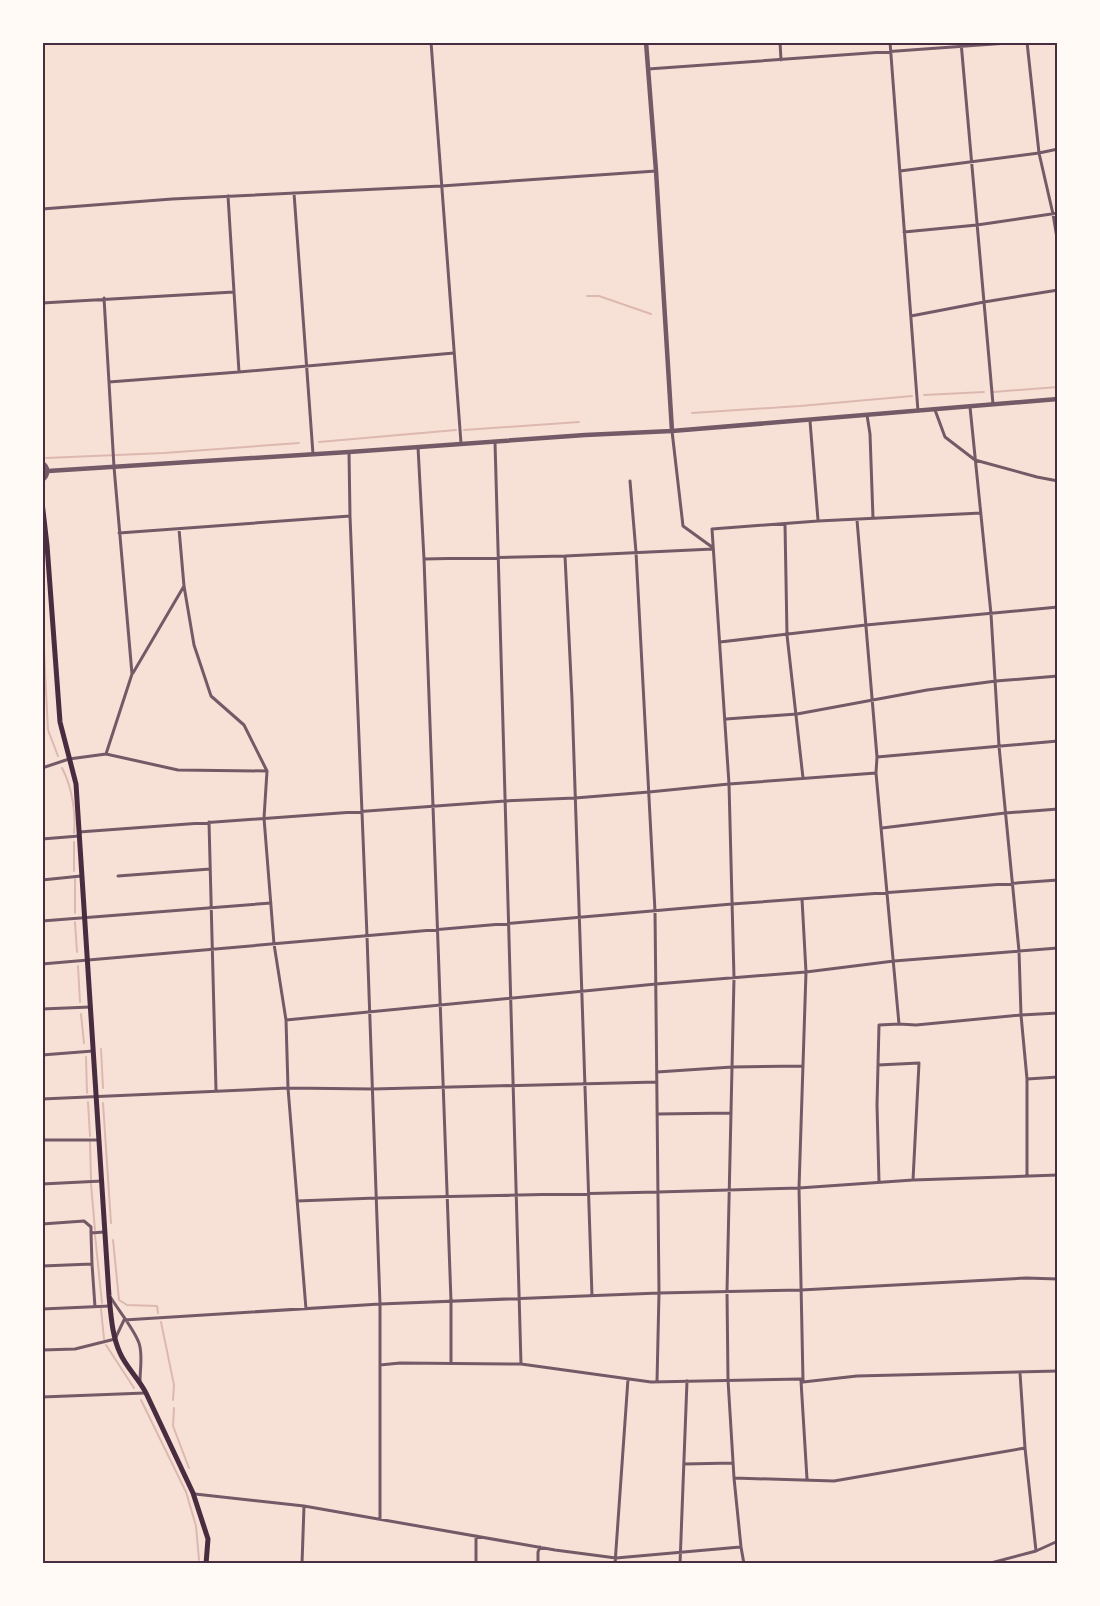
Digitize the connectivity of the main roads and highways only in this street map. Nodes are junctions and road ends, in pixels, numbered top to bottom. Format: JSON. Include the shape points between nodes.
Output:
{"nodes":[{"id":1,"x":42,"y":502,"type":"edge"},
{"id":2,"x":45,"y":545,"type":"edge"},
{"id":3,"x":206,"y":1564,"type":"edge"}],
"edges":[{"from":1,"to":2,"type":"main road"},
{"from":2,"to":3,"type":"main road","via":[[60,722],[76,784],[115,1339],[120,1354],[140,1381],[193,1493],[208,1539]]}]}
